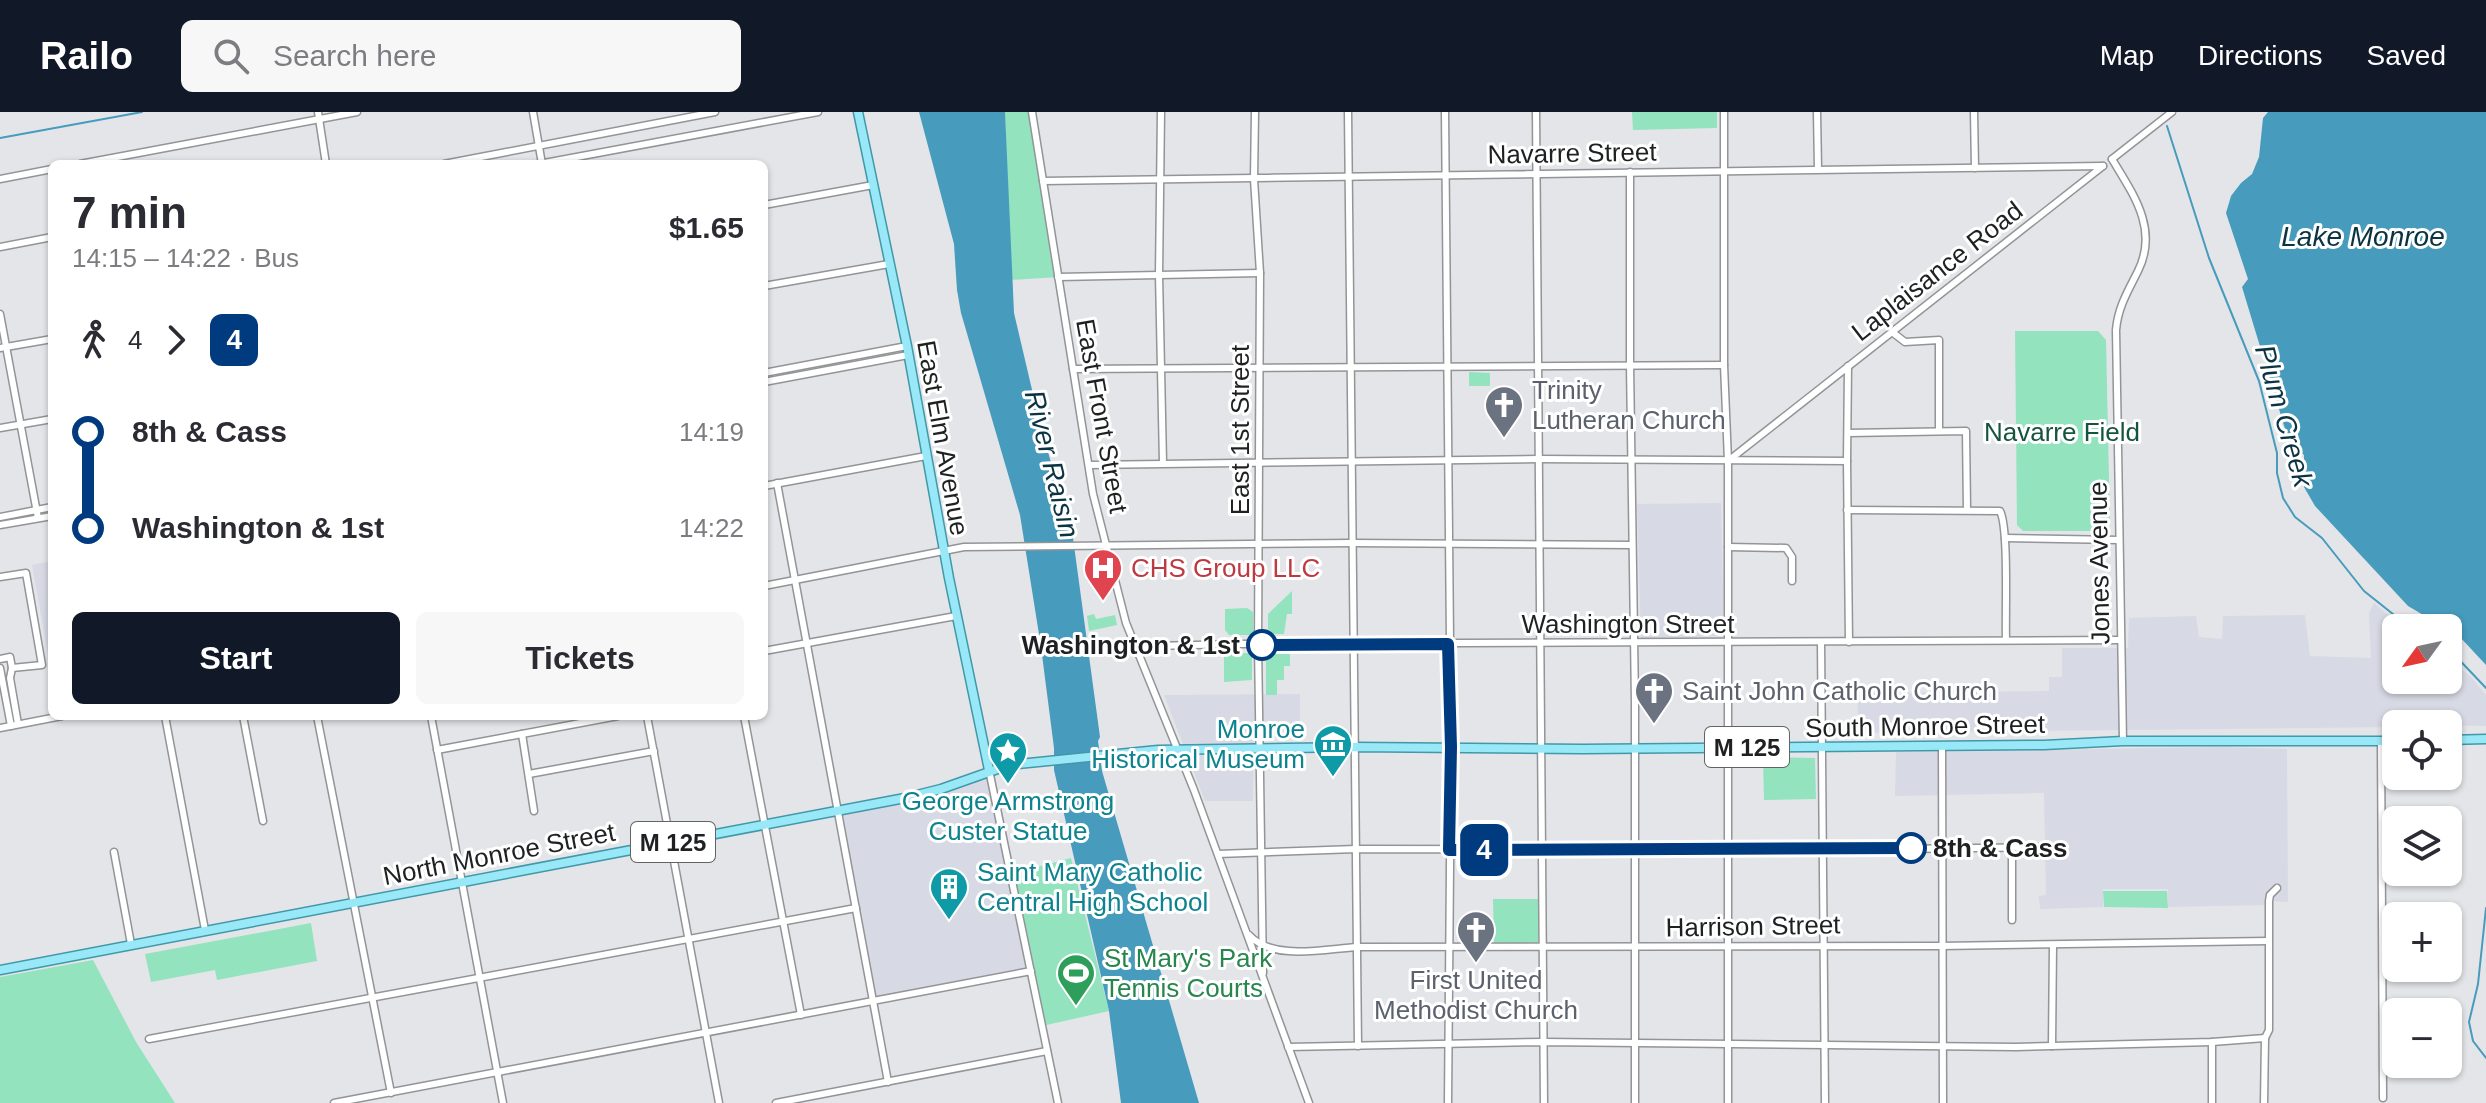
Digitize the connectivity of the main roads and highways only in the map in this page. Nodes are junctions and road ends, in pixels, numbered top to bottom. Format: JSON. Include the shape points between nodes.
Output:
{"nodes":[{"id":1,"x":858,"y":112,"type":"edge"},
{"id":2,"x":2486,"y":739,"type":"edge"},
{"id":3,"x":2462,"y":740,"type":"edge"},
{"id":4,"x":2382,"y":741,"type":"edge"},
{"id":5,"x":1050,"y":760,"type":"joint"},
{"id":6,"x":989,"y":770,"type":"junction"},
{"id":7,"x":0,"y":970,"type":"edge"}],
"edges":[{"from":1,"to":6,"type":"main road","name":"East Elm Avenue"},
{"from":2,"to":3,"type":"main road"},
{"from":4,"to":5,"type":"main road","name":"South Monroe Street","number":"M 125","via":[[1354,747],[1178,750]]},
{"from":5,"to":6,"type":"main road","name":"North Monroe Street","number":"M 125"},
{"from":6,"to":7,"type":"main road","name":"North Monroe Street","number":"M 125","via":[[924,794]]}]}
